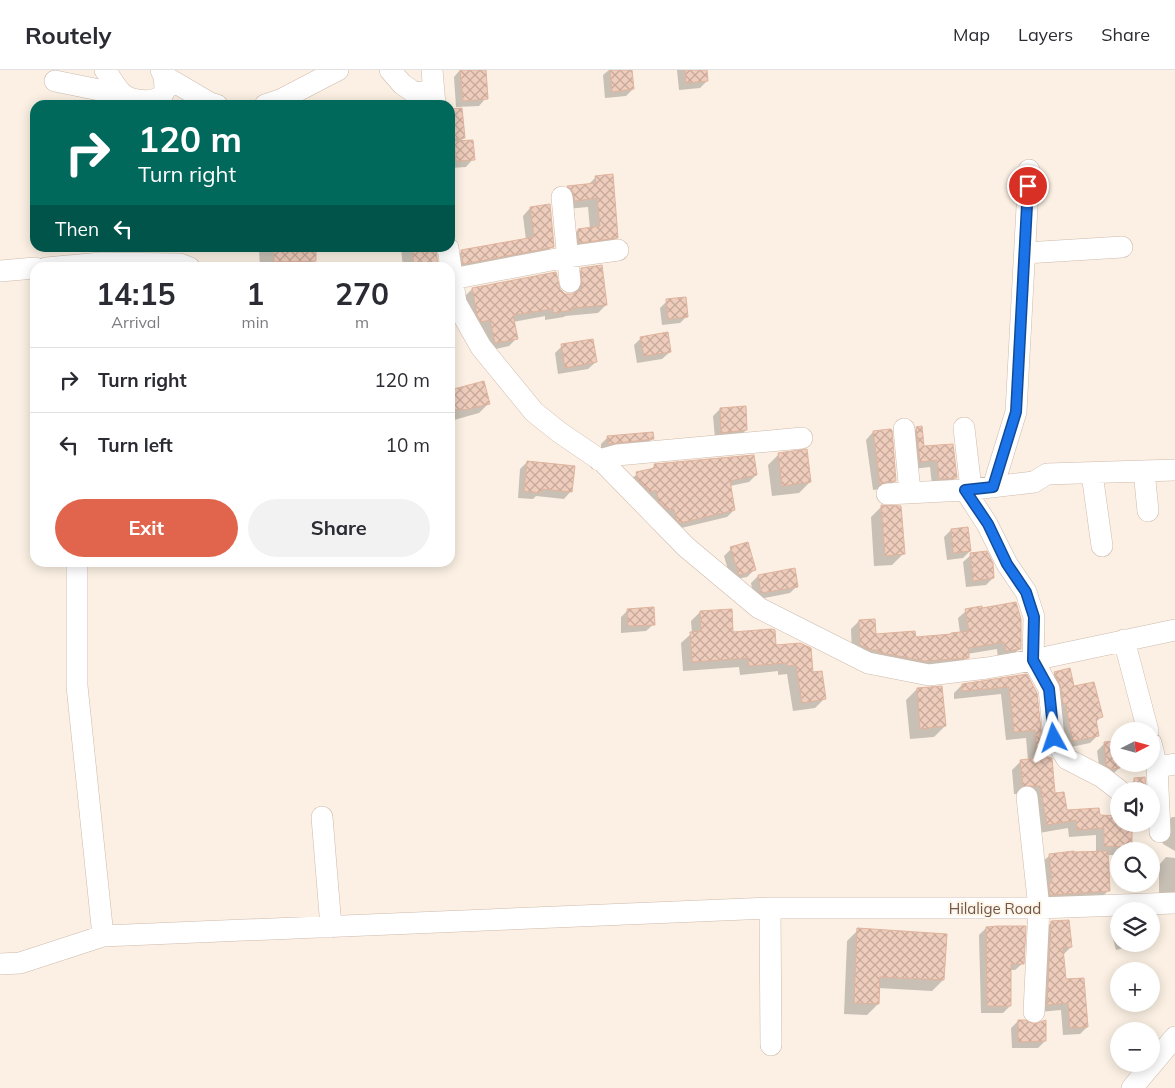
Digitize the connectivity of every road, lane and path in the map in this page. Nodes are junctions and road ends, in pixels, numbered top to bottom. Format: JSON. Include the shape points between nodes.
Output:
{"nodes":[{"id":1,"x":105,"y":70,"type":"edge"},
{"id":2,"x":338,"y":70,"type":"edge"},
{"id":3,"x":390,"y":70,"type":"edge"},
{"id":4,"x":162,"y":73,"type":"edge"},
{"id":5,"x":55,"y":81,"type":"dead end"},
{"id":6,"x":433,"y":88,"type":"edge"},
{"id":7,"x":124,"y":95,"type":"junction"},
{"id":8,"x":205,"y":100,"type":"edge"},
{"id":9,"x":280,"y":100,"type":"edge"},
{"id":10,"x":1029,"y":170,"type":"dead end"},
{"id":11,"x":562,"y":197,"type":"dead end"},
{"id":12,"x":1122,"y":247,"type":"dead end"},
{"id":13,"x":618,"y":250,"type":"dead end"},
{"id":14,"x":1024,"y":253,"type":"junction"},
{"id":15,"x":567,"y":257,"type":"junction"},
{"id":16,"x":30,"y":268,"type":"edge"},
{"id":17,"x":0,"y":271,"type":"edge"},
{"id":18,"x":455,"y":278,"type":"edge"},
{"id":19,"x":570,"y":282,"type":"dead end"},
{"id":20,"x":455,"y":305,"type":"edge"},
{"id":21,"x":964,"y":428,"type":"dead end"},
{"id":22,"x":904,"y":429,"type":"dead end"},
{"id":23,"x":802,"y":438,"type":"dead end"},
{"id":24,"x":599,"y":460,"type":"junction"},
{"id":25,"x":1175,"y":470,"type":"edge"},
{"id":26,"x":1144,"y":471,"type":"junction"},
{"id":27,"x":1096,"y":472,"type":"junction"},
{"id":28,"x":993,"y":487,"type":"junction"},
{"id":29,"x":968,"y":490,"type":"junction"},
{"id":30,"x":910,"y":493,"type":"junction"},
{"id":31,"x":887,"y":494,"type":"dead end"},
{"id":32,"x":1148,"y":511,"type":"dead end"},
{"id":33,"x":1102,"y":546,"type":"dead end"},
{"id":34,"x":77,"y":567,"type":"edge"},
{"id":35,"x":1175,"y":630,"type":"edge"},
{"id":36,"x":1124,"y":640,"type":"junction"},
{"id":37,"x":1033,"y":660,"type":"junction"},
{"id":38,"x":1146,"y":722,"type":"edge"},
{"id":39,"x":1166,"y":765,"type":"edge"},
{"id":40,"x":1110,"y":783,"type":"edge"},
{"id":41,"x":1028,"y":797,"type":"dead end"},
{"id":42,"x":322,"y":817,"type":"dead end"},
{"id":43,"x":1162,"y":833,"type":"edge"},
{"id":44,"x":1175,"y":903,"type":"edge"},
{"id":45,"x":770,"y":908,"type":"junction"},
{"id":46,"x":1039,"y":908,"type":"junction"},
{"id":47,"x":331,"y":927,"type":"junction"},
{"id":48,"x":103,"y":936,"type":"junction"},
{"id":49,"x":0,"y":964,"type":"edge"},
{"id":50,"x":1034,"y":1012,"type":"dead end"},
{"id":51,"x":1175,"y":1037,"type":"edge"},
{"id":52,"x":771,"y":1046,"type":"dead end"},
{"id":53,"x":1132,"y":1088,"type":"edge"}],
"edges":[{"from":1,"to":7,"type":"street"},
{"from":2,"to":9,"type":"street"},
{"from":3,"to":6,"type":"street","via":[[415,93]]},
{"from":4,"to":7,"type":"street","via":[[165,91],[157,99],[139,100]]},
{"from":4,"to":8,"type":"street"},
{"from":5,"to":7,"type":"street"},
{"from":10,"to":14,"type":"street"},
{"from":11,"to":15,"type":"street"},
{"from":12,"to":14,"type":"street"},
{"from":13,"to":15,"type":"street"},
{"from":14,"to":28,"type":"street","via":[[1016,412]]},
{"from":15,"to":18,"type":"street"},
{"from":15,"to":19,"type":"street"},
{"from":16,"to":17,"type":"street"},
{"from":20,"to":24,"type":"street","via":[[481,347],[534,412]]},
{"from":21,"to":29,"type":"street"},
{"from":22,"to":30,"type":"street"},
{"from":23,"to":24,"type":"street","via":[[617,455]]},
{"from":24,"to":37,"type":"street","via":[[686,547],[759,608],[868,663],[929,674]]},
{"from":25,"to":26,"type":"street"},
{"from":26,"to":27,"type":"street"},
{"from":26,"to":32,"type":"street"},
{"from":27,"to":28,"type":"street","via":[[1047,474],[1034,482]]},
{"from":27,"to":33,"type":"street","via":[[1093,481]]},
{"from":28,"to":29,"type":"street"},
{"from":29,"to":30,"type":"street"},
{"from":29,"to":37,"type":"street","via":[[1007,564],[1026,592],[1034,617]]},
{"from":30,"to":31,"type":"street"},
{"from":34,"to":48,"type":"street","via":[[77,686]]},
{"from":35,"to":36,"type":"street"},
{"from":36,"to":37,"type":"street"},
{"from":36,"to":38,"type":"street"},
{"from":37,"to":40,"type":"street","via":[[1049,689],[1054,738],[1067,759]]},
{"from":39,"to":43,"type":"street"},
{"from":41,"to":46,"type":"street"},
{"from":42,"to":47,"type":"street"},
{"from":44,"to":46,"type":"street","name":"Hilalige Road"},
{"from":45,"to":46,"type":"street","name":"Hilalige Road"},
{"from":45,"to":47,"type":"street","name":"Hilalige Road"},
{"from":45,"to":52,"type":"street"},
{"from":46,"to":50,"type":"street"},
{"from":47,"to":48,"type":"street","name":"Hilalige Road"},
{"from":48,"to":49,"type":"street","name":"Hilalige Road","via":[[20,963]]},
{"from":51,"to":53,"type":"street"}]}
